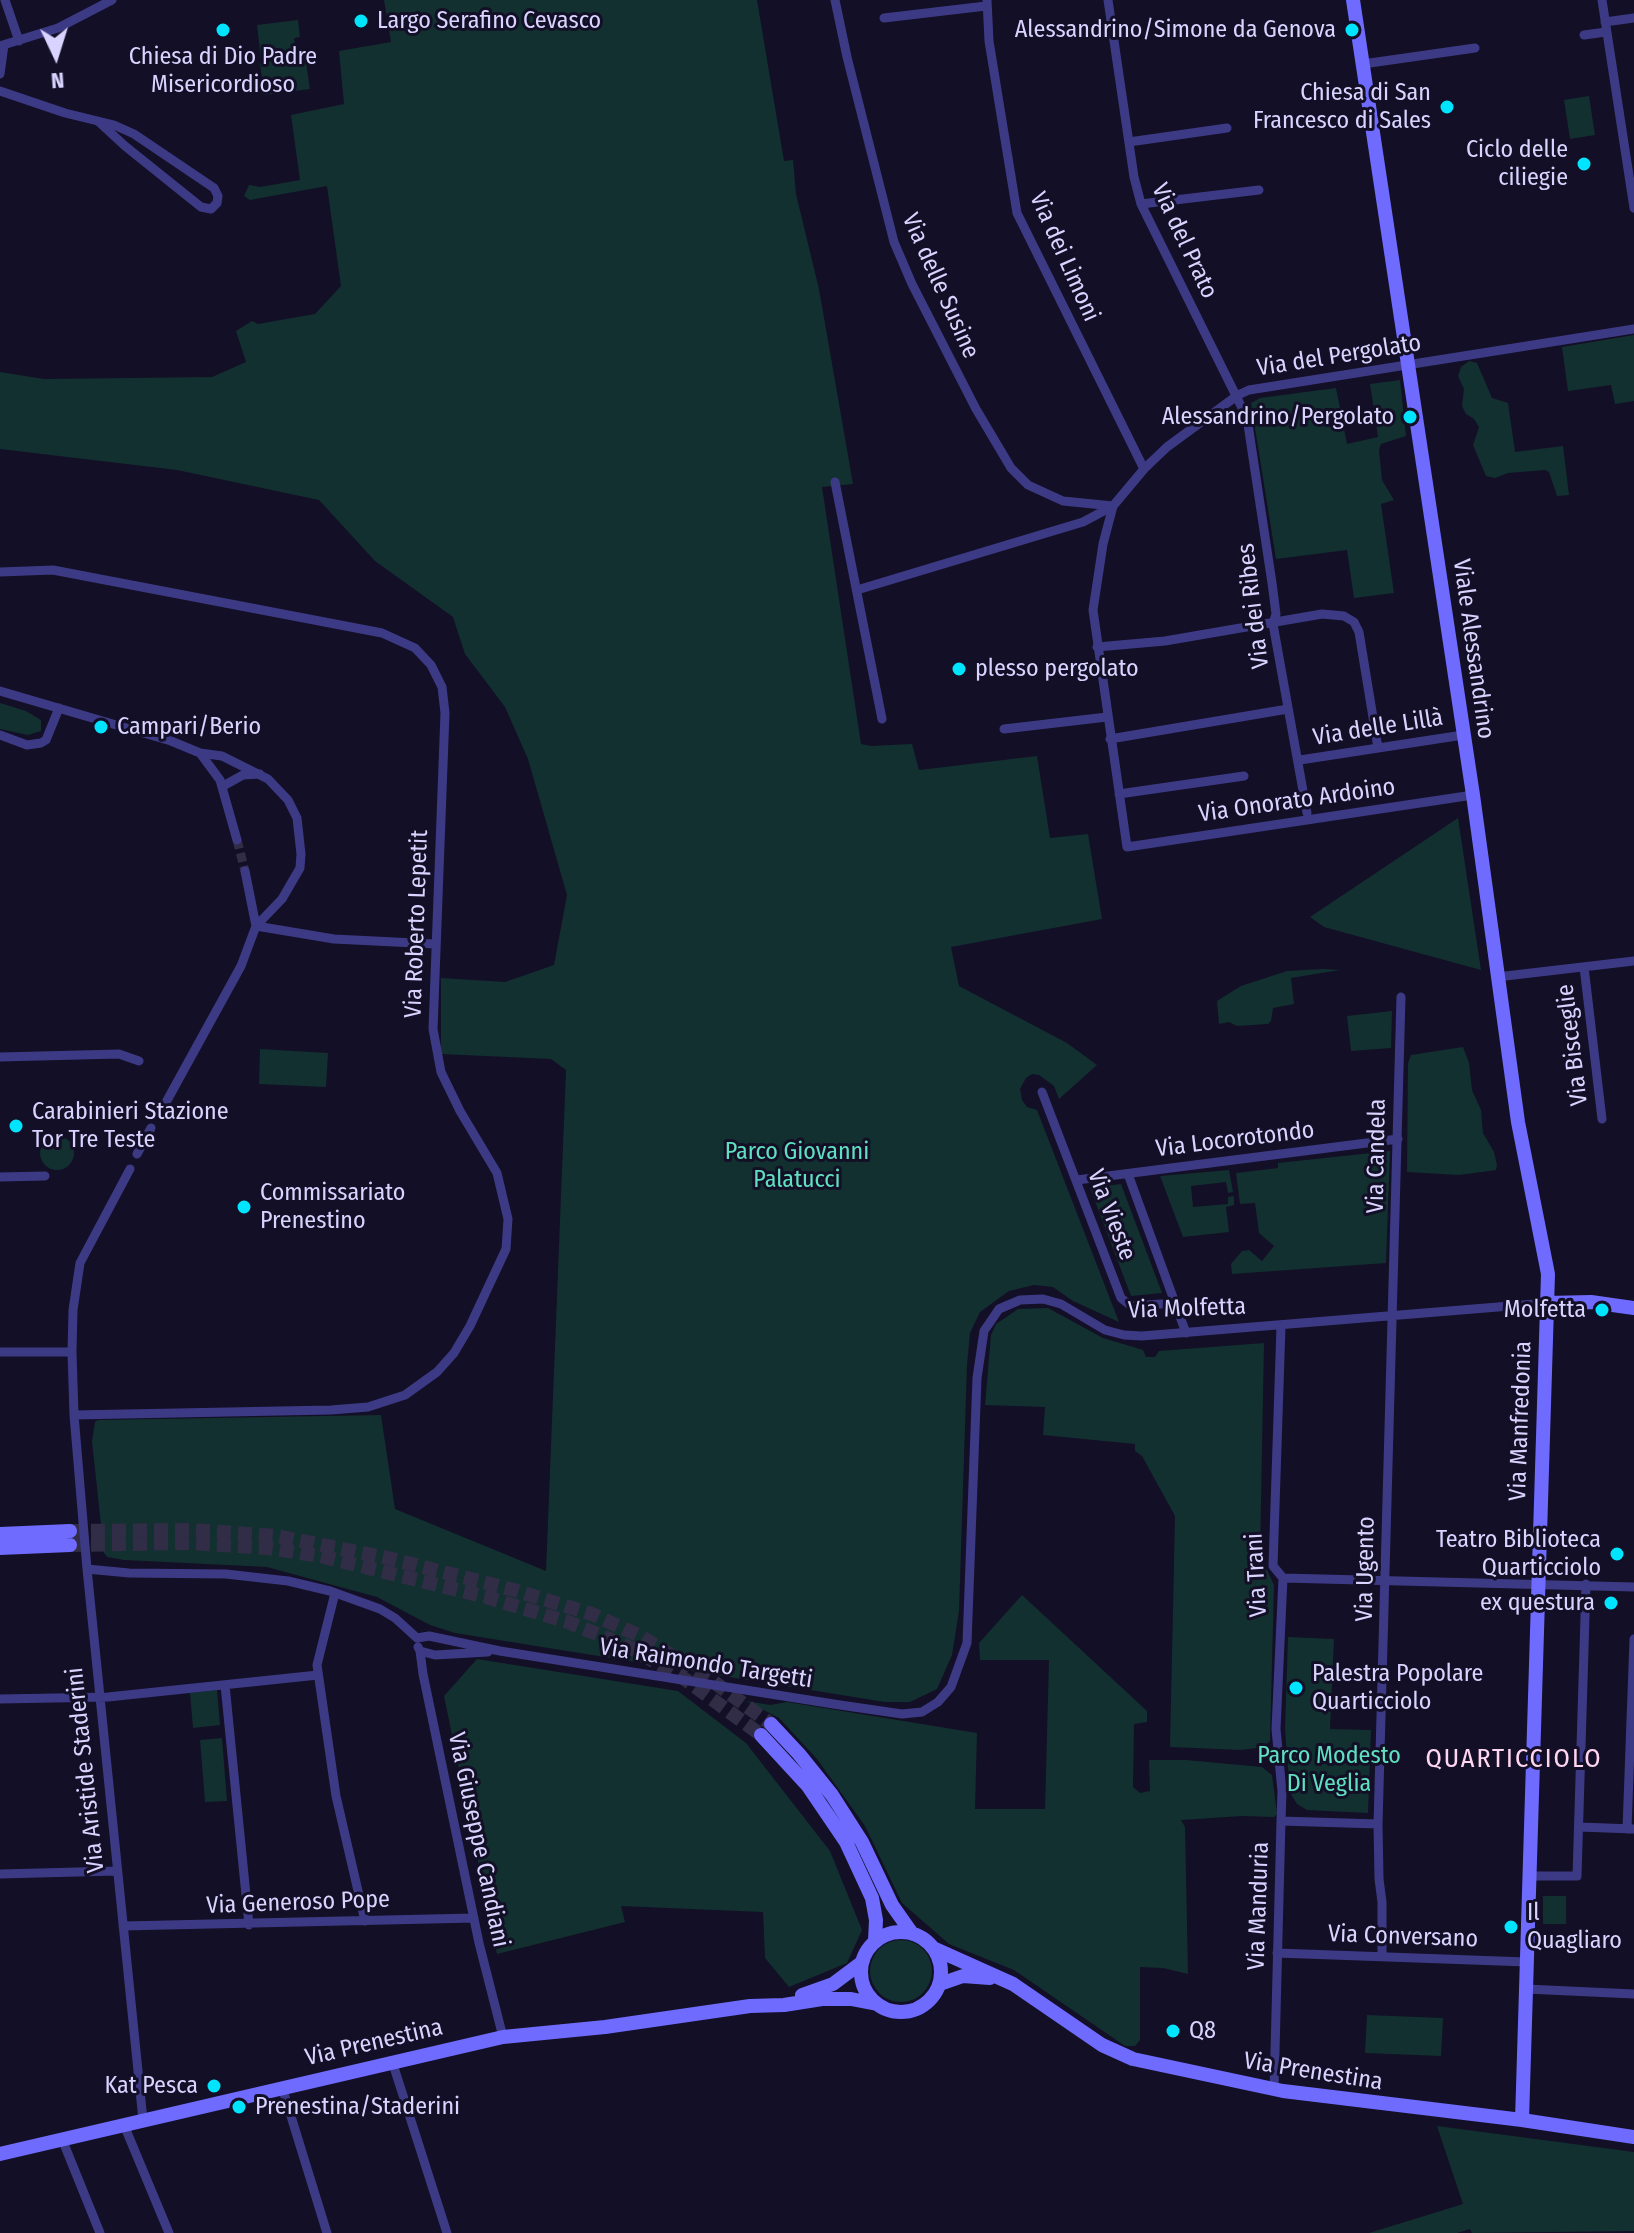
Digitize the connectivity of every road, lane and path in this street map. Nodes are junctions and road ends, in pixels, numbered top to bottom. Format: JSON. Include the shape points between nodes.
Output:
{"nodes":[{"id":1,"x":5,"y":0,"type":"edge"},
{"id":2,"x":112,"y":0,"type":"edge"},
{"id":3,"x":835,"y":0,"type":"edge"},
{"id":4,"x":1108,"y":0,"type":"edge"},
{"id":5,"x":1353,"y":0,"type":"edge"},
{"id":6,"x":1602,"y":0,"type":"edge"},
{"id":7,"x":987,"y":3,"type":"edge"},
{"id":8,"x":884,"y":18,"type":"dead end"},
{"id":9,"x":1634,"y":18,"type":"edge"},
{"id":10,"x":1606,"y":27,"type":"junction"},
{"id":11,"x":1584,"y":35,"type":"dead end"},
{"id":12,"x":19,"y":41,"type":"junction"},
{"id":13,"x":2,"y":46,"type":"edge"},
{"id":14,"x":1475,"y":48,"type":"dead end"},
{"id":15,"x":1363,"y":64,"type":"junction"},
{"id":16,"x":0,"y":74,"type":"edge"},
{"id":17,"x":0,"y":91,"type":"edge"},
{"id":18,"x":99,"y":122,"type":"junction"},
{"id":19,"x":1227,"y":128,"type":"dead end"},
{"id":20,"x":1129,"y":142,"type":"junction"},
{"id":21,"x":1259,"y":190,"type":"dead end"},
{"id":22,"x":1141,"y":204,"type":"junction"},
{"id":23,"x":1634,"y":208,"type":"edge"},
{"id":24,"x":1634,"y":329,"type":"edge"},
{"id":25,"x":1408,"y":365,"type":"junction"},
{"id":26,"x":1238,"y":395,"type":"junction"},
{"id":27,"x":1144,"y":469,"type":"junction"},
{"id":28,"x":835,"y":482,"type":"dead end"},
{"id":29,"x":1113,"y":506,"type":"junction"},
{"id":30,"x":0,"y":572,"type":"edge"},
{"id":31,"x":857,"y":590,"type":"junction"},
{"id":32,"x":1273,"y":624,"type":"junction"},
{"id":33,"x":1097,"y":647,"type":"junction"},
{"id":34,"x":0,"y":691,"type":"edge"},
{"id":35,"x":59,"y":708,"type":"junction"},
{"id":36,"x":1288,"y":709,"type":"junction"},
{"id":37,"x":1107,"y":717,"type":"junction"},
{"id":38,"x":882,"y":719,"type":"dead end"},
{"id":39,"x":1004,"y":729,"type":"dead end"},
{"id":40,"x":0,"y":735,"type":"edge"},
{"id":41,"x":1463,"y":735,"type":"junction"},
{"id":42,"x":1110,"y":739,"type":"junction"},
{"id":43,"x":1378,"y":748,"type":"junction"},
{"id":44,"x":200,"y":753,"type":"junction"},
{"id":45,"x":1300,"y":760,"type":"junction"},
{"id":46,"x":260,"y":774,"type":"junction"},
{"id":47,"x":1244,"y":776,"type":"dead end"},
{"id":48,"x":223,"y":786,"type":"junction"},
{"id":49,"x":1119,"y":794,"type":"junction"},
{"id":50,"x":1473,"y":795,"type":"junction"},
{"id":51,"x":1307,"y":813,"type":"dead end"},
{"id":52,"x":237,"y":840,"type":"tunnel mouth"},
{"id":53,"x":1127,"y":847,"type":"joint"},
{"id":54,"x":245,"y":871,"type":"tunnel mouth"},
{"id":55,"x":256,"y":926,"type":"junction"},
{"id":56,"x":435,"y":944,"type":"junction"},
{"id":57,"x":1634,"y":961,"type":"edge"},
{"id":58,"x":1584,"y":967,"type":"junction"},
{"id":59,"x":1497,"y":977,"type":"junction"},
{"id":60,"x":1401,"y":997,"type":"dead end"},
{"id":61,"x":0,"y":1057,"type":"edge"},
{"id":62,"x":139,"y":1061,"type":"dead end"},
{"id":63,"x":1042,"y":1092,"type":"dead end"},
{"id":64,"x":159,"y":1115,"type":"dead end"},
{"id":65,"x":1602,"y":1119,"type":"dead end"},
{"id":66,"x":151,"y":1128,"type":"dead end"},
{"id":67,"x":1398,"y":1139,"type":"junction"},
{"id":68,"x":137,"y":1154,"type":"dead end"},
{"id":69,"x":130,"y":1169,"type":"dead end"},
{"id":70,"x":1128,"y":1174,"type":"junction"},
{"id":71,"x":45,"y":1176,"type":"dead end"},
{"id":72,"x":0,"y":1177,"type":"edge"},
{"id":73,"x":1077,"y":1180,"type":"junction"},
{"id":74,"x":1176,"y":1303,"type":"junction"},
{"id":75,"x":1547,"y":1303,"type":"junction"},
{"id":76,"x":1634,"y":1308,"type":"edge"},
{"id":77,"x":1394,"y":1316,"type":"junction"},
{"id":78,"x":1281,"y":1326,"type":"junction"},
{"id":79,"x":1186,"y":1333,"type":"junction"},
{"id":80,"x":0,"y":1352,"type":"edge"},
{"id":81,"x":72,"y":1352,"type":"junction"},
{"id":82,"x":74,"y":1415,"type":"junction"},
{"id":83,"x":0,"y":1534,"type":"edge"},
{"id":84,"x":0,"y":1548,"type":"edge"},
{"id":85,"x":87,"y":1569,"type":"junction"},
{"id":86,"x":1283,"y":1578,"type":"junction"},
{"id":87,"x":1386,"y":1581,"type":"junction"},
{"id":88,"x":1538,"y":1584,"type":"junction"},
{"id":89,"x":1586,"y":1584,"type":"junction"},
{"id":90,"x":1634,"y":1587,"type":"edge"},
{"id":91,"x":335,"y":1593,"type":"junction"},
{"id":92,"x":417,"y":1638,"type":"junction"},
{"id":93,"x":1634,"y":1639,"type":"edge"},
{"id":94,"x":451,"y":1641,"type":"junction"},
{"id":95,"x":420,"y":1651,"type":"junction"},
{"id":96,"x":500,"y":1651,"type":"junction"},
{"id":97,"x":454,"y":1655,"type":"junction"},
{"id":98,"x":318,"y":1675,"type":"junction"},
{"id":99,"x":225,"y":1685,"type":"junction"},
{"id":100,"x":99,"y":1697,"type":"junction"},
{"id":101,"x":0,"y":1699,"type":"edge"},
{"id":102,"x":907,"y":1714,"type":"joint"},
{"id":103,"x":1281,"y":1821,"type":"junction"},
{"id":104,"x":1378,"y":1824,"type":"junction"},
{"id":105,"x":1579,"y":1827,"type":"junction"},
{"id":106,"x":1630,"y":1829,"type":"edge"},
{"id":107,"x":116,"y":1871,"type":"junction"},
{"id":108,"x":0,"y":1874,"type":"edge"},
{"id":109,"x":1530,"y":1876,"type":"junction"},
{"id":110,"x":474,"y":1918,"type":"junction"},
{"id":111,"x":365,"y":1921,"type":"junction"},
{"id":112,"x":249,"y":1925,"type":"junction"},
{"id":113,"x":123,"y":1926,"type":"junction"},
{"id":114,"x":911,"y":1932,"type":"junction"},
{"id":115,"x":875,"y":1941,"type":"junction"},
{"id":116,"x":935,"y":1949,"type":"junction"},
{"id":117,"x":1277,"y":1953,"type":"junction"},
{"id":118,"x":1382,"y":1956,"type":"junction"},
{"id":119,"x":1527,"y":1962,"type":"junction"},
{"id":120,"x":861,"y":1963,"type":"junction"},
{"id":121,"x":1008,"y":1981,"type":"junction"},
{"id":122,"x":940,"y":1984,"type":"junction"},
{"id":123,"x":1526,"y":1989,"type":"junction"},
{"id":124,"x":1634,"y":1994,"type":"edge"},
{"id":125,"x":764,"y":2004,"type":"junction"},
{"id":126,"x":877,"y":2004,"type":"junction"},
{"id":127,"x":503,"y":2037,"type":"junction"},
{"id":128,"x":392,"y":2061,"type":"junction"},
{"id":129,"x":282,"y":2087,"type":"junction"},
{"id":130,"x":1274,"y":2090,"type":"junction"},
{"id":131,"x":143,"y":2120,"type":"junction"},
{"id":132,"x":1522,"y":2120,"type":"junction"},
{"id":133,"x":124,"y":2125,"type":"junction"},
{"id":134,"x":1634,"y":2137,"type":"edge"},
{"id":135,"x":62,"y":2139,"type":"junction"},
{"id":136,"x":0,"y":2154,"type":"edge"},
{"id":137,"x":100,"y":2233,"type":"edge"},
{"id":138,"x":169,"y":2233,"type":"edge"},
{"id":139,"x":327,"y":2233,"type":"edge"},
{"id":140,"x":447,"y":2233,"type":"edge"}],
"edges":[{"from":1,"to":12,"type":"street"},
{"from":2,"to":12,"type":"street","via":[[70,23]]},
{"from":3,"to":29,"type":"street","name":"Via delle Susine","via":[[892,235],[976,409],[1011,468],[1028,485],[1063,501]]},
{"from":4,"to":20,"type":"street","name":"Via del Prato"},
{"from":5,"to":15,"type":"street","name":"Viale Alessandrino"},
{"from":6,"to":10,"type":"street"},
{"from":7,"to":8,"type":"street"},
{"from":7,"to":27,"type":"street","name":"Via dei Limoni","via":[[1017,213]]},
{"from":9,"to":10,"type":"street"},
{"from":10,"to":11,"type":"street"},
{"from":10,"to":23,"type":"street"},
{"from":12,"to":13,"type":"street"},
{"from":13,"to":16,"type":"street"},
{"from":14,"to":15,"type":"street"},
{"from":15,"to":25,"type":"street","name":"Viale Alessandrino"},
{"from":17,"to":18,"type":"street"},
{"from":18,"to":18,"type":"street","via":[[201,207],[211,209],[217,203],[214,188],[184,166],[134,134]]},
{"from":19,"to":20,"type":"street"},
{"from":20,"to":22,"type":"street","name":"Via del Prato"},
{"from":21,"to":22,"type":"street"},
{"from":22,"to":26,"type":"street","name":"Via del Prato"},
{"from":24,"to":25,"type":"street","name":"Via del Pergolato"},
{"from":25,"to":26,"type":"street","name":"Via del Pergolato","via":[[1277,384]]},
{"from":25,"to":41,"type":"street","name":"Viale Alessandrino"},
{"from":26,"to":27,"type":"street","name":"Via del Pergolato"},
{"from":26,"to":32,"type":"street","name":"Via dei Ribes","via":[[1255,455],[1276,614]]},
{"from":27,"to":29,"type":"street","name":"Via del Pergolato"},
{"from":28,"to":31,"type":"street"},
{"from":29,"to":31,"type":"street","via":[[1083,522]]},
{"from":29,"to":33,"type":"street","name":"Via del Pergolato","via":[[1093,599]]},
{"from":30,"to":56,"type":"street","name":"Via Roberto Lepetit","via":[[53,570],[120,581],[382,633],[415,648],[437,675],[445,699]]},
{"from":31,"to":38,"type":"street"},
{"from":32,"to":33,"type":"street"},
{"from":32,"to":36,"type":"street","name":"Via dei Ribes"},
{"from":32,"to":43,"type":"street","via":[[1327,613],[1354,622]]},
{"from":33,"to":37,"type":"street","name":"Via del Pergolato"},
{"from":34,"to":35,"type":"street"},
{"from":35,"to":40,"type":"street","via":[[41,743],[27,745]]},
{"from":35,"to":44,"type":"street"},
{"from":36,"to":42,"type":"street"},
{"from":36,"to":45,"type":"street","name":"Via dei Ribes"},
{"from":37,"to":39,"type":"street"},
{"from":37,"to":42,"type":"street","name":"Via del Pergolato"},
{"from":41,"to":43,"type":"street","name":"Via delle Lillà"},
{"from":41,"to":50,"type":"street","name":"Viale Alessandrino"},
{"from":42,"to":49,"type":"street","name":"Via del Pergolato"},
{"from":43,"to":45,"type":"street","name":"Via delle Lillà"},
{"from":44,"to":46,"type":"street","via":[[222,756]]},
{"from":44,"to":48,"type":"street"},
{"from":45,"to":51,"type":"street","name":"Via dei Ribes"},
{"from":46,"to":48,"type":"street","via":[[243,775]]},
{"from":46,"to":55,"type":"street","via":[[288,800],[297,818],[301,854],[294,883]]},
{"from":47,"to":49,"type":"street"},
{"from":48,"to":52,"type":"street"},
{"from":49,"to":53,"type":"street","name":"Via del Pergolato"},
{"from":50,"to":53,"type":"street","name":"Via Onorato Ardoino"},
{"from":50,"to":59,"type":"street","name":"Viale Alessandrino"},
{"from":54,"to":55,"type":"street"},
{"from":55,"to":56,"type":"street","via":[[334,939]]},
{"from":55,"to":64,"type":"street","via":[[241,966]]},
{"from":56,"to":82,"type":"street","name":"Via Roberto Lepetit","via":[[433,1029],[441,1072],[497,1173],[508,1219],[506,1249],[454,1353],[405,1395],[368,1407]]},
{"from":57,"to":58,"type":"street"},
{"from":58,"to":59,"type":"street"},
{"from":58,"to":65,"type":"street","name":"Via Bisceglie"},
{"from":59,"to":75,"type":"street","name":"Viale Alessandrino","via":[[1521,1145],[1547,1269]]},
{"from":60,"to":67,"type":"street","name":"Via Candela"},
{"from":61,"to":62,"type":"street","via":[[119,1054]]},
{"from":63,"to":73,"type":"street","name":"Via Vieste"},
{"from":66,"to":68,"type":"street"},
{"from":67,"to":70,"type":"street","name":"Via Locorotondo"},
{"from":67,"to":77,"type":"street","name":"Via Candela"},
{"from":69,"to":81,"type":"street","name":"Via Aristide Staderini","via":[[80,1263]]},
{"from":70,"to":73,"type":"street","name":"Via Locorotondo"},
{"from":70,"to":74,"type":"street"},
{"from":71,"to":72,"type":"street"},
{"from":73,"to":74,"type":"street","name":"Via Vieste","via":[[1124,1302],[1137,1307]]},
{"from":74,"to":79,"type":"street"},
{"from":75,"to":76,"type":"street","name":"Via Molfetta"},
{"from":75,"to":77,"type":"street","name":"Via Molfetta"},
{"from":75,"to":88,"type":"street","name":"Via Manfredonia"},
{"from":77,"to":78,"type":"street","name":"Via Molfetta"},
{"from":77,"to":87,"type":"street","name":"Via Ugento"},
{"from":78,"to":79,"type":"street","name":"Via Molfetta"},
{"from":78,"to":86,"type":"street","name":"Via Trani","via":[[1273,1566]]},
{"from":79,"to":102,"type":"street","name":"Via Molfetta","via":[[1124,1335],[1038,1298],[1010,1303],[992,1317],[982,1336],[975,1401],[966,1650],[945,1695],[926,1710]]},
{"from":80,"to":81,"type":"street"},
{"from":81,"to":82,"type":"street","name":"Via Aristide Staderini"},
{"from":82,"to":85,"type":"street","name":"Via Aristide Staderini"},
{"from":83,"to":84,"type":"street","via":[[70,1538]]},
{"from":85,"to":91,"type":"street","via":[[256,1576]]},
{"from":85,"to":100,"type":"street","name":"Via Aristide Staderini"},
{"from":86,"to":87,"type":"street"},
{"from":86,"to":103,"type":"street","name":"Via Trani","via":[[1276,1729]]},
{"from":87,"to":88,"type":"street"},
{"from":87,"to":104,"type":"street","name":"Via Ugento"},
{"from":88,"to":89,"type":"street"},
{"from":88,"to":109,"type":"street","name":"Via Manfredonia"},
{"from":89,"to":90,"type":"street"},
{"from":89,"to":105,"type":"street"},
{"from":91,"to":92,"type":"street","via":[[386,1612]]},
{"from":91,"to":98,"type":"street"},
{"from":92,"to":94,"type":"street","name":"Via Raimondo Targetti"},
{"from":92,"to":95,"type":"street"},
{"from":93,"to":106,"type":"street"},
{"from":94,"to":96,"type":"street","name":"Via Raimondo Targetti"},
{"from":94,"to":97,"type":"street"},
{"from":95,"to":97,"type":"street","name":"Via Raimondo Targetti"},
{"from":95,"to":110,"type":"street","name":"Via Giuseppe Candiani"},
{"from":96,"to":97,"type":"street","name":"Via Raimondo Targetti"},
{"from":96,"to":102,"type":"street","name":"Via Raimondo Targetti"},
{"from":98,"to":99,"type":"street"},
{"from":98,"to":111,"type":"street","via":[[336,1796]]},
{"from":99,"to":100,"type":"street"},
{"from":99,"to":112,"type":"street"},
{"from":100,"to":101,"type":"street"},
{"from":100,"to":107,"type":"street","name":"Via Aristide Staderini"},
{"from":103,"to":104,"type":"street","name":"Via Manduria"},
{"from":103,"to":117,"type":"street","name":"Via Manduria"},
{"from":104,"to":118,"type":"street","name":"Via Ugento"},
{"from":105,"to":106,"type":"street"},
{"from":105,"to":109,"type":"street","via":[[1577,1876]]},
{"from":107,"to":108,"type":"street"},
{"from":107,"to":113,"type":"street","name":"Via Aristide Staderini"},
{"from":109,"to":119,"type":"street","name":"Via Manfredonia"},
{"from":110,"to":111,"type":"street","name":"Via Generoso Pope"},
{"from":110,"to":127,"type":"street","name":"Via Giuseppe Candiani"},
{"from":111,"to":112,"type":"street","name":"Via Generoso Pope"},
{"from":112,"to":113,"type":"street","name":"Via Generoso Pope"},
{"from":113,"to":131,"type":"street","name":"Via Aristide Staderini"},
{"from":114,"to":115,"type":"street","via":[[894,1932]]},
{"from":114,"to":115,"type":"street","via":[[832,1795],[766,1730],[846,1842],[872,1898]]},
{"from":114,"to":116,"type":"street"},
{"from":115,"to":120,"type":"street"},
{"from":116,"to":121,"type":"street","name":"Via Prenestina"},
{"from":116,"to":122,"type":"street"},
{"from":117,"to":118,"type":"street","name":"Via Conversano"},
{"from":117,"to":130,"type":"street","name":"Via Manduria"},
{"from":118,"to":119,"type":"street","name":"Via Conversano"},
{"from":119,"to":123,"type":"street","name":"Via Manfredonia"},
{"from":120,"to":125,"type":"street","name":"Via Prenestina","via":[[825,1988]]},
{"from":120,"to":126,"type":"street","via":[[861,1983]]},
{"from":121,"to":122,"type":"street","name":"Via Prenestina","via":[[963,1976]]},
{"from":121,"to":130,"type":"street","name":"Via Prenestina","via":[[1127,2057]]},
{"from":122,"to":126,"type":"street","via":[[926,2002],[908,2011]]},
{"from":123,"to":124,"type":"street"},
{"from":123,"to":132,"type":"street"},
{"from":125,"to":126,"type":"street","name":"Via Prenestina","via":[[840,1998]]},
{"from":125,"to":127,"type":"street","name":"Via Prenestina"},
{"from":127,"to":128,"type":"street","name":"Via Prenestina"},
{"from":128,"to":129,"type":"street","name":"Via Prenestina"},
{"from":128,"to":140,"type":"street"},
{"from":129,"to":131,"type":"street","name":"Via Prenestina"},
{"from":129,"to":139,"type":"street"},
{"from":130,"to":132,"type":"street","name":"Via Prenestina"},
{"from":131,"to":133,"type":"street","name":"Via Prenestina"},
{"from":132,"to":134,"type":"street","name":"Via Prenestina"},
{"from":133,"to":135,"type":"street","name":"Via Prenestina"},
{"from":133,"to":138,"type":"street"},
{"from":135,"to":136,"type":"street","name":"Via Prenestina"},
{"from":135,"to":137,"type":"street"}]}
